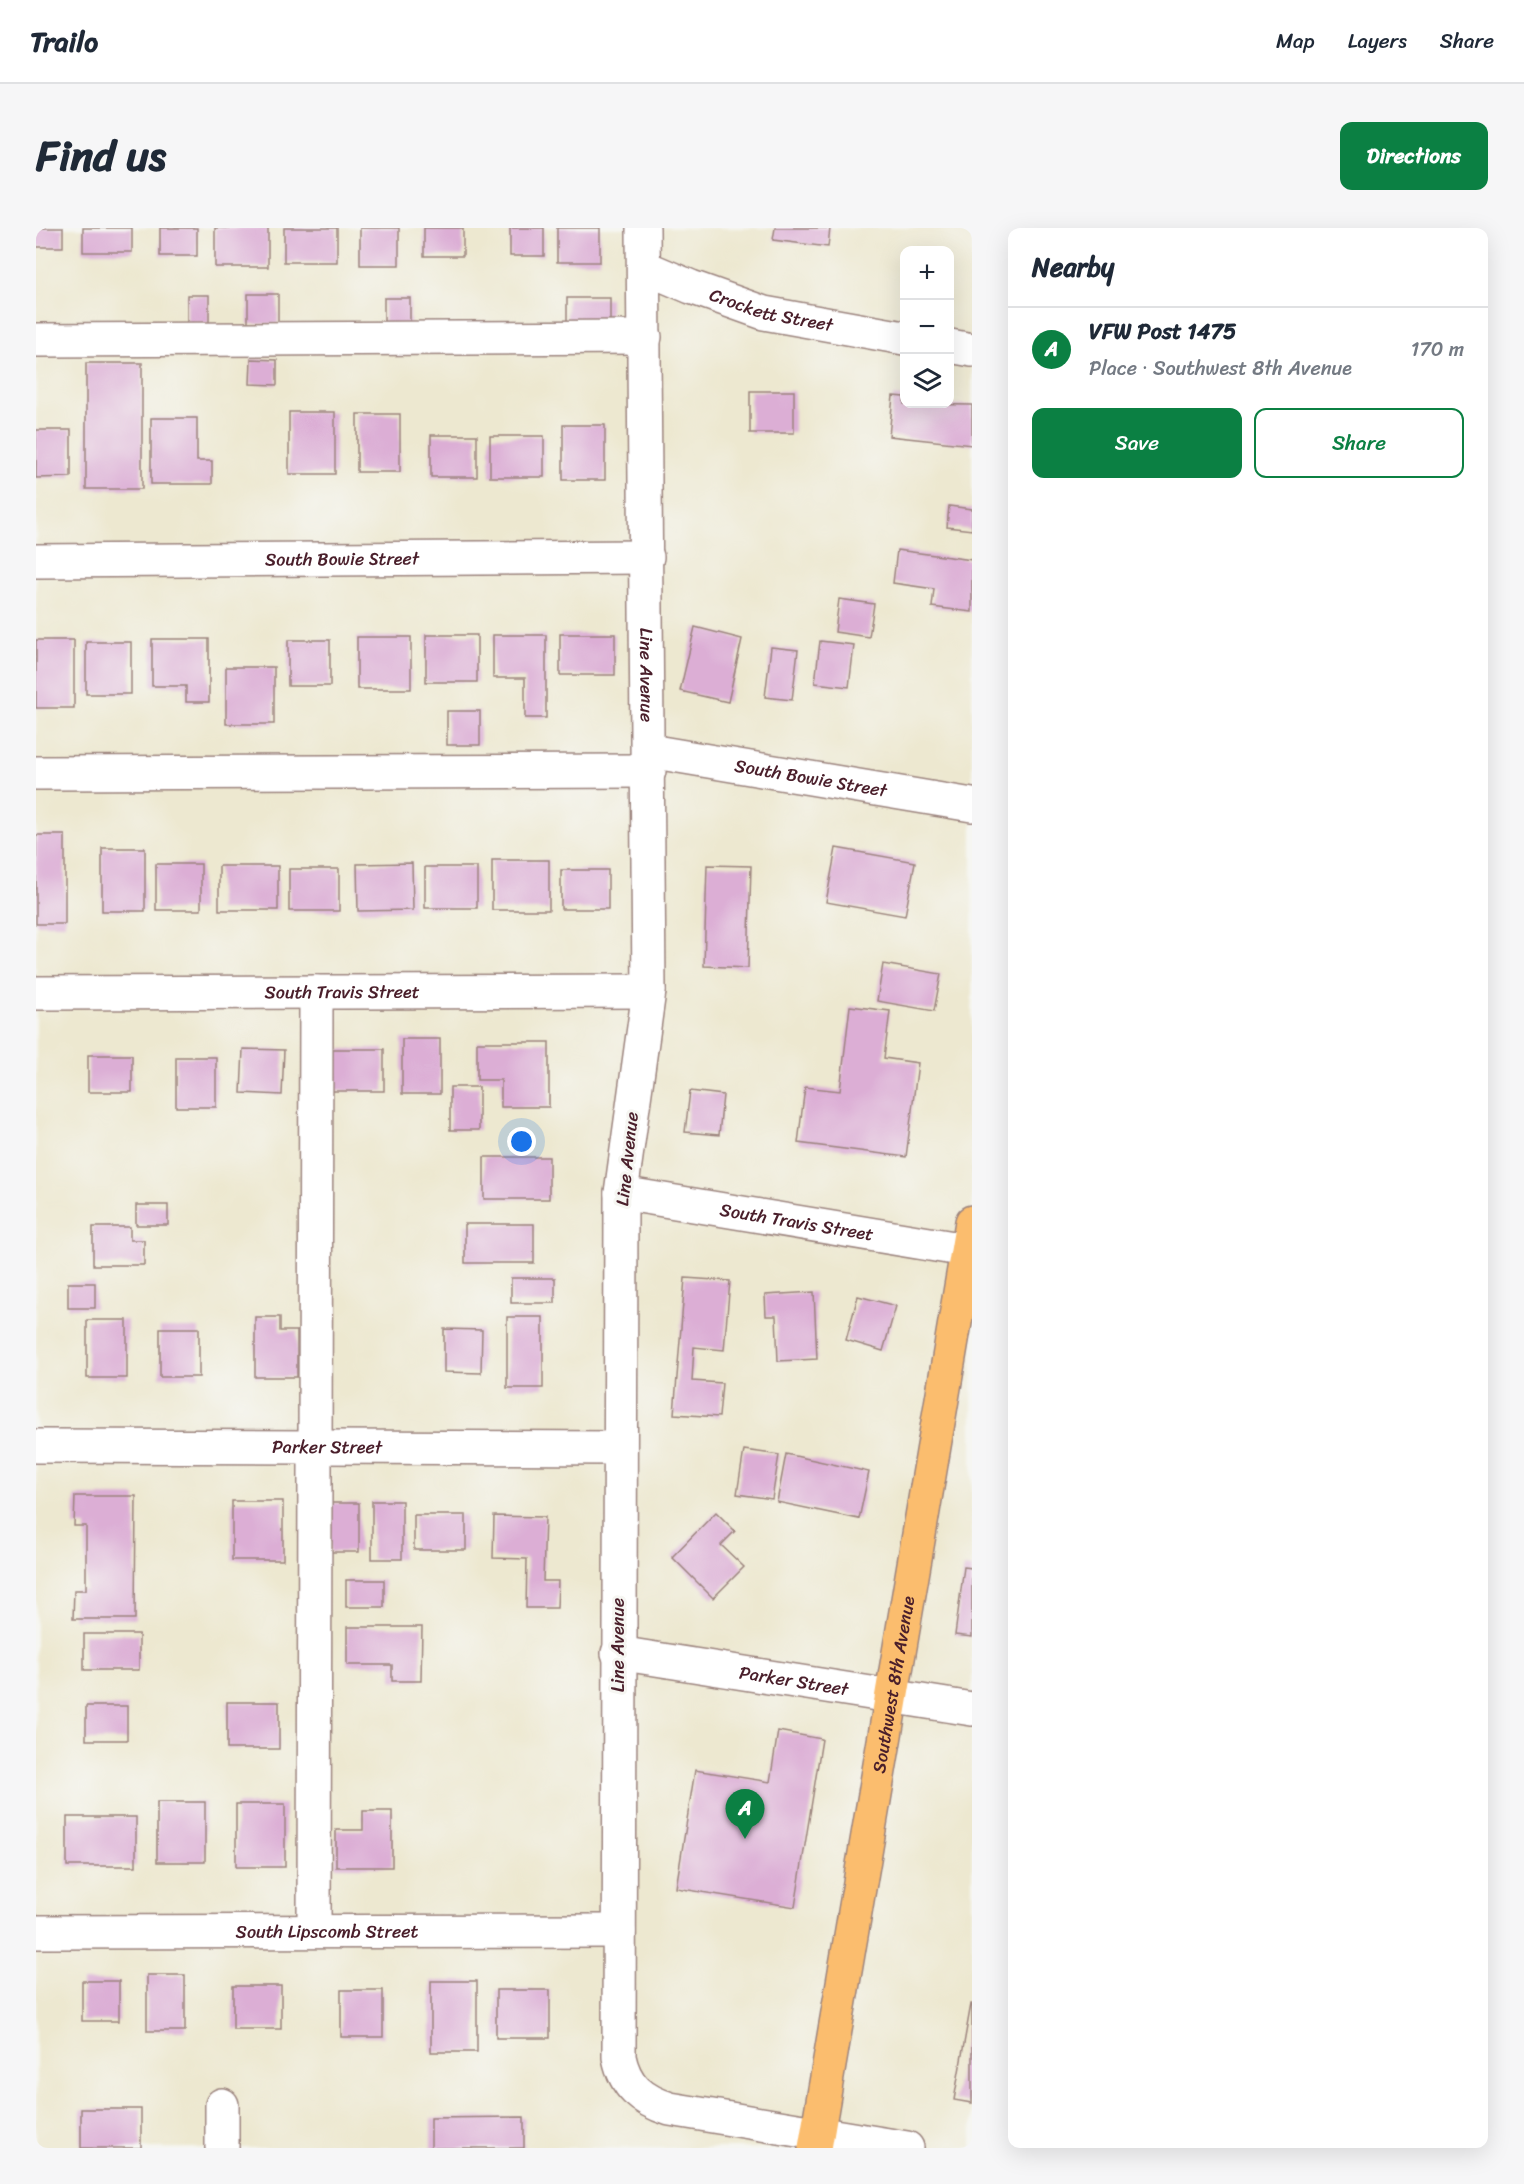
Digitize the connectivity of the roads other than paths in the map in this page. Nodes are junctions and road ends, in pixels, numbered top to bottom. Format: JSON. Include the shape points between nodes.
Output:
{"nodes":[{"id":1,"x":643,"y":228,"type":"edge"},
{"id":2,"x":644,"y":267,"type":"junction"},
{"id":3,"x":900,"y":337,"type":"edge"},
{"id":4,"x":645,"y":338,"type":"junction"},
{"id":5,"x":36,"y":340,"type":"edge"},
{"id":6,"x":954,"y":347,"type":"edge"},
{"id":7,"x":972,"y":350,"type":"edge"},
{"id":8,"x":648,"y":557,"type":"junction"},
{"id":9,"x":36,"y":561,"type":"edge"},
{"id":10,"x":649,"y":761,"type":"junction"},
{"id":11,"x":36,"y":773,"type":"edge"},
{"id":12,"x":972,"y":805,"type":"edge"},
{"id":13,"x":649,"y":991,"type":"junction"},
{"id":14,"x":316,"y":992,"type":"junction"},
{"id":15,"x":36,"y":993,"type":"edge"},
{"id":16,"x":621,"y":1193,"type":"junction"},
{"id":17,"x":971,"y":1241,"type":"edge"},
{"id":18,"x":36,"y":1446,"type":"edge"},
{"id":19,"x":316,"y":1449,"type":"junction"},
{"id":20,"x":620,"y":1449,"type":"junction"},
{"id":21,"x":618,"y":1653,"type":"junction"},
{"id":22,"x":891,"y":1696,"type":"junction"},
{"id":23,"x":972,"y":1709,"type":"edge"},
{"id":24,"x":314,"y":1931,"type":"junction"},
{"id":25,"x":618,"y":1931,"type":"junction"},
{"id":26,"x":36,"y":1932,"type":"edge"},
{"id":27,"x":222,"y":2105,"type":"dead end"},
{"id":28,"x":816,"y":2141,"type":"edge"},
{"id":29,"x":222,"y":2148,"type":"edge"},
{"id":30,"x":907,"y":2148,"type":"edge"}],
"edges":[{"from":1,"to":2,"type":"street","name":"Line Avenue"},
{"from":2,"to":3,"type":"street","name":"Crockett Street","via":[[764,313]]},
{"from":2,"to":4,"type":"street","name":"Line Avenue"},
{"from":4,"to":5,"type":"street"},
{"from":4,"to":8,"type":"street","name":"Line Avenue"},
{"from":6,"to":7,"type":"street"},
{"from":8,"to":9,"type":"street","name":"South Bowie Street"},
{"from":8,"to":10,"type":"street","name":"Line Avenue"},
{"from":10,"to":11,"type":"street","name":"South Bowie Street"},
{"from":10,"to":12,"type":"street","name":"South Bowie Street"},
{"from":10,"to":13,"type":"street","name":"Line Avenue"},
{"from":13,"to":14,"type":"street","name":"South Travis Street"},
{"from":13,"to":16,"type":"street","name":"Line Avenue"},
{"from":14,"to":15,"type":"street","name":"South Travis Street"},
{"from":14,"to":19,"type":"street"},
{"from":16,"to":17,"type":"street","name":"South Travis Street"},
{"from":16,"to":20,"type":"street","name":"Line Avenue"},
{"from":17,"to":22,"type":"main road","name":"Southwest 8th Avenue"},
{"from":18,"to":19,"type":"street","name":"Parker Street"},
{"from":19,"to":20,"type":"street","name":"Parker Street"},
{"from":19,"to":24,"type":"street"},
{"from":20,"to":21,"type":"street","name":"Line Avenue"},
{"from":21,"to":22,"type":"street","name":"Parker Street"},
{"from":21,"to":25,"type":"street","name":"Line Avenue"},
{"from":22,"to":23,"type":"street","name":"Parker Street"},
{"from":22,"to":28,"type":"main road","name":"Southwest 8th Avenue"},
{"from":24,"to":25,"type":"street","name":"South Lipscomb Street"},
{"from":24,"to":26,"type":"street","name":"South Lipscomb Street"},
{"from":25,"to":28,"type":"street","name":"Line Avenue","via":[[618,2057],[622,2074],[632,2089],[670,2109]]},
{"from":27,"to":29,"type":"street"},
{"from":28,"to":30,"type":"street"}]}
